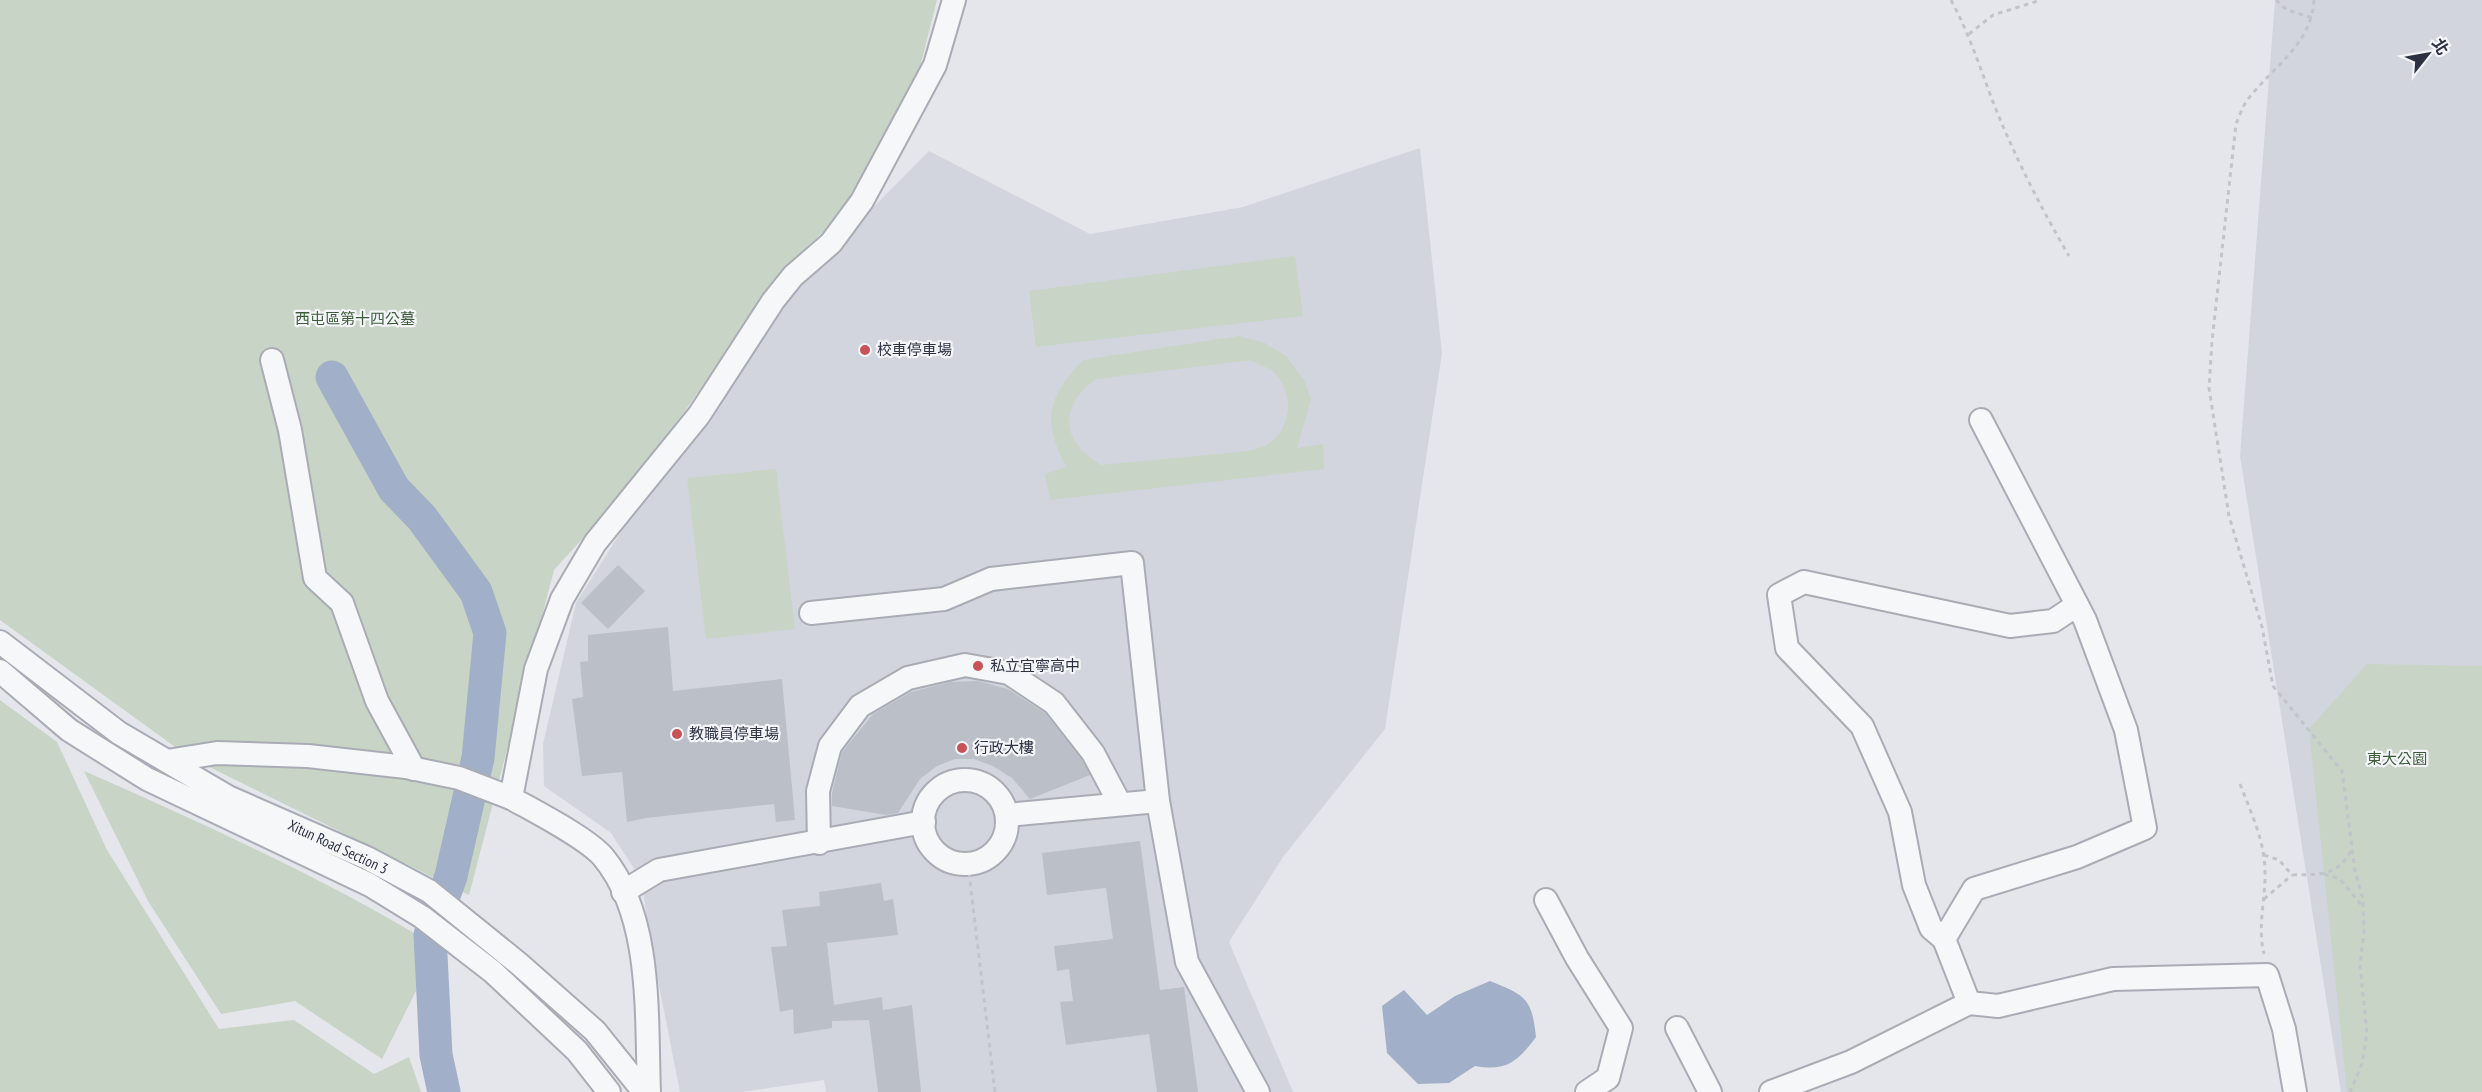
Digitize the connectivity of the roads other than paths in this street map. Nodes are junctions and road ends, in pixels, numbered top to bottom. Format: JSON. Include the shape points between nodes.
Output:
{"nodes":[{"id":1,"x":954,"y":0,"type":"edge"},
{"id":2,"x":272,"y":360,"type":"dead end"},
{"id":3,"x":1981,"y":420,"type":"dead end"},
{"id":4,"x":2077,"y":605,"type":"junction"},
{"id":5,"x":811,"y":613,"type":"dead end"},
{"id":6,"x":0,"y":642,"type":"edge"},
{"id":7,"x":0,"y":671,"type":"edge"},
{"id":8,"x":167,"y":761,"type":"junction"},
{"id":9,"x":414,"y":769,"type":"junction"},
{"id":10,"x":511,"y":798,"type":"junction"},
{"id":11,"x":1158,"y":801,"type":"junction"},
{"id":12,"x":1120,"y":804,"type":"junction"},
{"id":13,"x":1007,"y":815,"type":"junction"},
{"id":14,"x":924,"y":822,"type":"junction"},
{"id":15,"x":819,"y":843,"type":"junction"},
{"id":16,"x":623,"y":892,"type":"junction"},
{"id":17,"x":1546,"y":900,"type":"dead end"},
{"id":18,"x":1944,"y":939,"type":"junction"},
{"id":19,"x":1969,"y":1003,"type":"junction"},
{"id":20,"x":1677,"y":1028,"type":"dead end"},
{"id":21,"x":609,"y":1092,"type":"edge"},
{"id":22,"x":644,"y":1092,"type":"edge"},
{"id":23,"x":649,"y":1092,"type":"edge"},
{"id":24,"x":1258,"y":1092,"type":"edge"},
{"id":25,"x":1587,"y":1092,"type":"edge"},
{"id":26,"x":1710,"y":1092,"type":"edge"},
{"id":27,"x":1771,"y":1092,"type":"edge"},
{"id":28,"x":2295,"y":1092,"type":"edge"}],
"edges":[{"from":1,"to":10,"type":"street","via":[[935,65],[862,201],[831,243],[793,276],[773,302],[699,415],[595,543],[562,599],[536,669]]},
{"from":2,"to":9,"type":"street","via":[[290,430],[315,578],[342,603],[377,700]]},
{"from":3,"to":4,"type":"street"},
{"from":4,"to":18,"type":"street","via":[[2126,730],[2145,828],[2077,857],[1974,889]]},
{"from":4,"to":18,"type":"street","via":[[2053,621],[2010,626],[1804,582],[1779,595],[1787,648],[1862,726],[1900,812],[1914,885],[1931,928]]},
{"from":5,"to":11,"type":"street","via":[[944,599],[991,579],[1132,563]]},
{"from":6,"to":8,"type":"street","name":"Xitun Road Section 3","via":[[119,733]]},
{"from":7,"to":21,"type":"street","name":"Xitun Road Section 3","via":[[69,730],[147,779],[370,885],[422,917],[488,969],[577,1051]]},
{"from":8,"to":9,"type":"street","via":[[217,753],[308,756]]},
{"from":8,"to":22,"type":"street","name":"Xitun Road Section 3","via":[[228,798],[367,858],[429,891],[595,1031]]},
{"from":9,"to":10,"type":"street","via":[[459,778]]},
{"from":10,"to":16,"type":"street","via":[[603,857]]},
{"from":11,"to":12,"type":"street"},
{"from":11,"to":24,"type":"street","via":[[1187,962]]},
{"from":12,"to":13,"type":"street"},
{"from":12,"to":15,"type":"street","via":[[1093,753],[1054,703],[1009,673],[965,665],[908,678],[860,706],[830,746],[818,791]]},
{"from":13,"to":14,"type":"street","via":[[996,794],[974,782],[962,781],[950,784],[930,799]]},
{"from":13,"to":14,"type":"street","via":[[1004,838],[998,848],[980,862],[968,864],[946,860],[937,853],[925,834]]},
{"from":14,"to":15,"type":"street"},
{"from":15,"to":16,"type":"street","via":[[659,870]]},
{"from":16,"to":23,"type":"street","via":[[631,905],[643,967]]},
{"from":17,"to":25,"type":"street","via":[[1576,958],[1621,1028],[1608,1078]]},
{"from":18,"to":19,"type":"street"},
{"from":19,"to":27,"type":"street","via":[[1851,1062]]},
{"from":19,"to":28,"type":"street","via":[[1998,1006],[2113,979],[2267,975],[2284,1029]]},
{"from":20,"to":26,"type":"street"}]}
